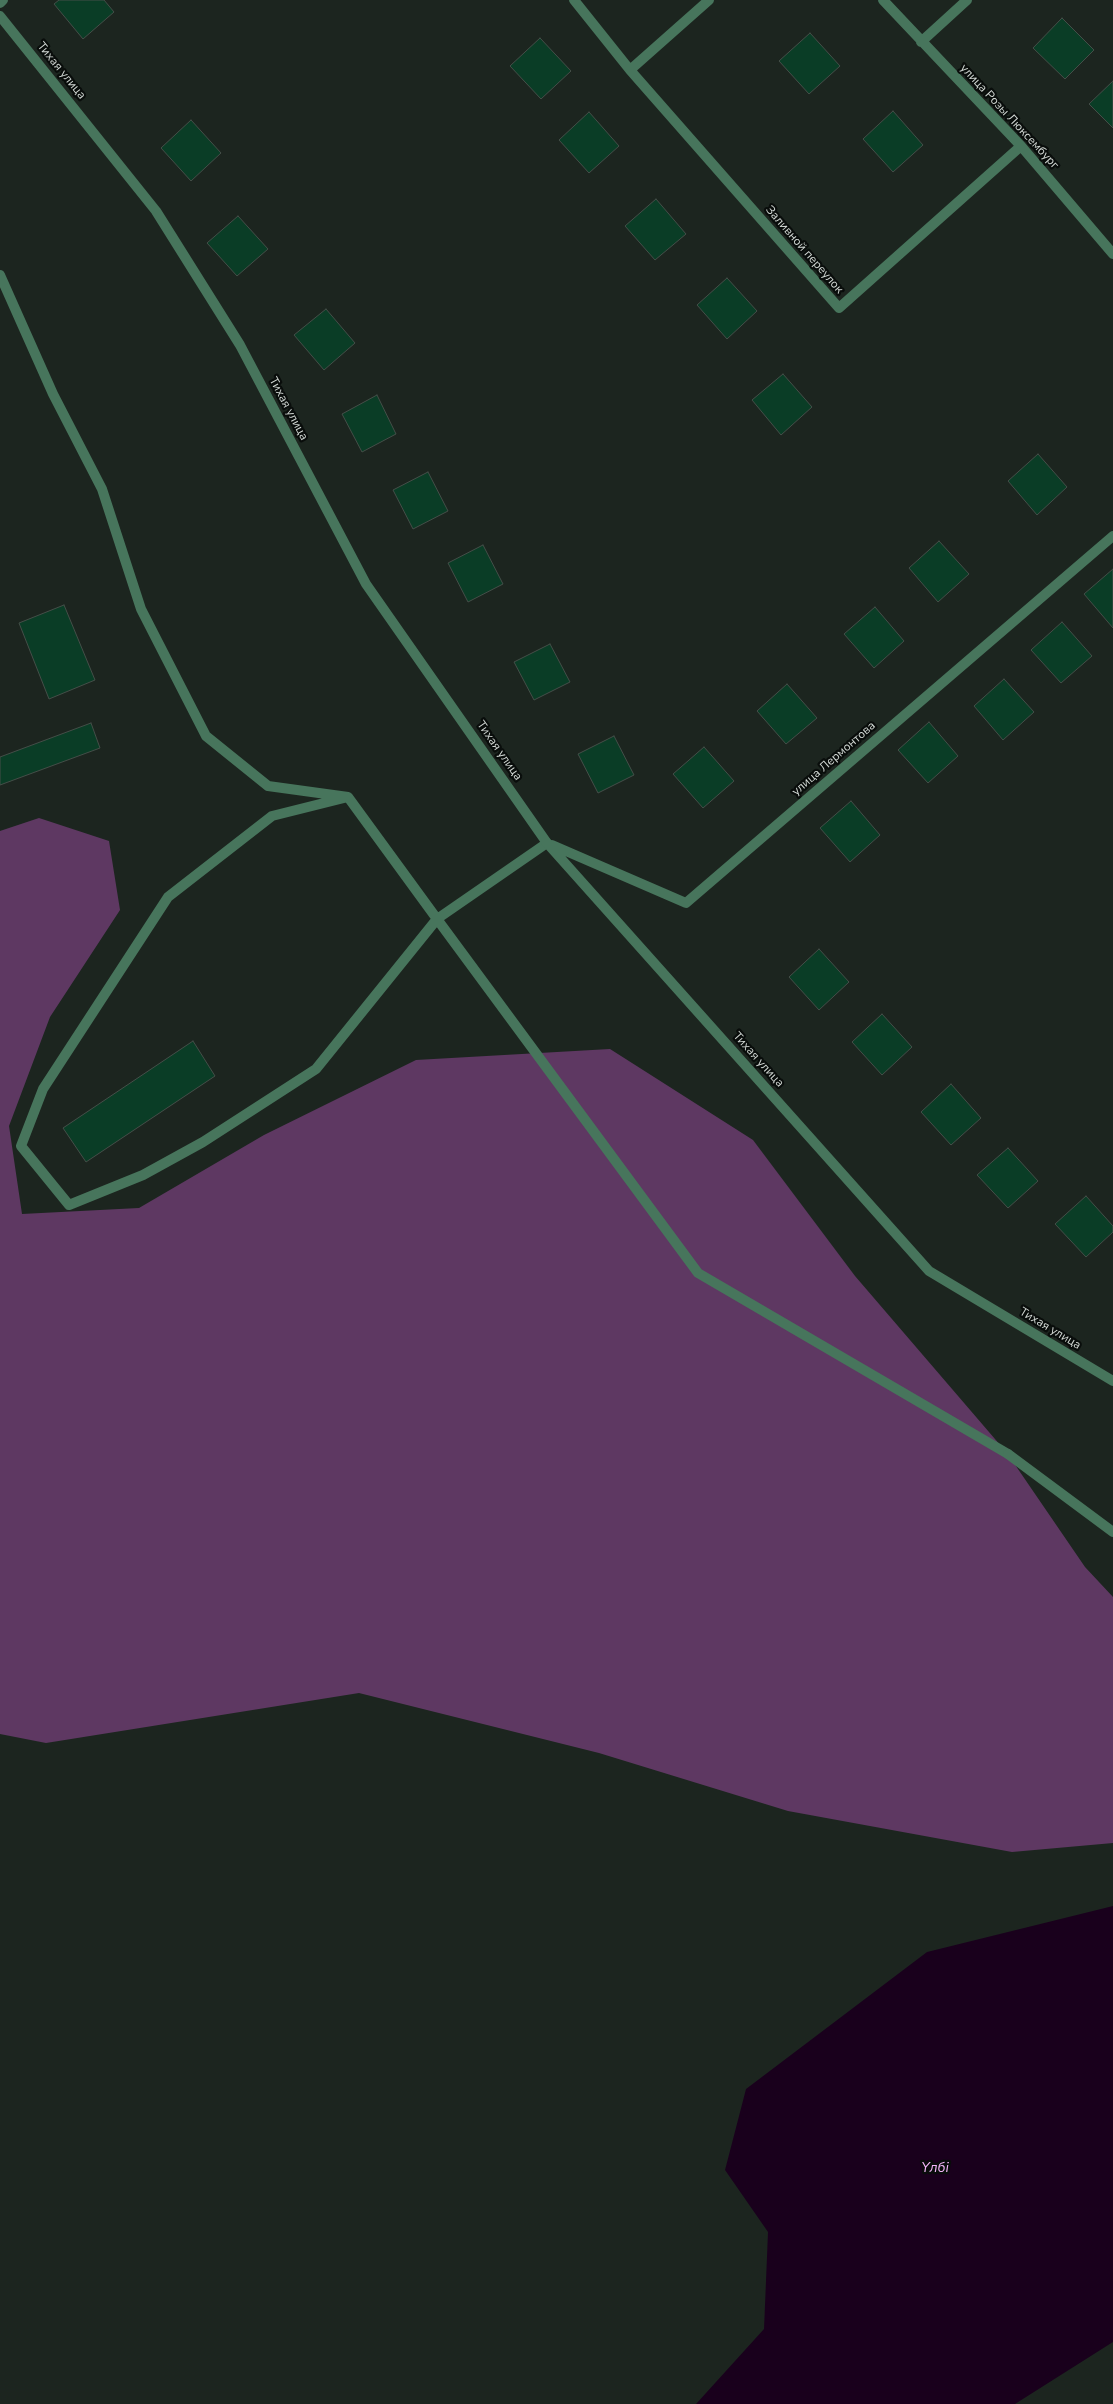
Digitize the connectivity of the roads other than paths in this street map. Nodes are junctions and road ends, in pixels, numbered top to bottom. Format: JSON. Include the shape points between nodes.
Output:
{"nodes":[{"id":1,"x":3,"y":0,"type":"edge"},
{"id":2,"x":574,"y":0,"type":"edge"},
{"id":3,"x":709,"y":0,"type":"edge"},
{"id":4,"x":884,"y":0,"type":"edge"},
{"id":5,"x":966,"y":0,"type":"edge"},
{"id":6,"x":0,"y":3,"type":"edge"},
{"id":7,"x":0,"y":16,"type":"edge"},
{"id":8,"x":921,"y":42,"type":"junction"},
{"id":9,"x":630,"y":70,"type":"junction"},
{"id":10,"x":1021,"y":146,"type":"junction"},
{"id":11,"x":1113,"y":254,"type":"edge"},
{"id":12,"x":0,"y":275,"type":"edge"},
{"id":13,"x":1113,"y":536,"type":"edge"},
{"id":14,"x":348,"y":797,"type":"junction"},
{"id":15,"x":548,"y":842,"type":"junction"},
{"id":16,"x":437,"y":919,"type":"junction"},
{"id":17,"x":1113,"y":1381,"type":"edge"},
{"id":18,"x":1113,"y":1532,"type":"edge"}],
"edges":[{"from":1,"to":6,"type":"street"},
{"from":2,"to":9,"type":"street","name":"Заливной переулок"},
{"from":3,"to":9,"type":"street"},
{"from":4,"to":8,"type":"street","name":"улица Розы Люксембург"},
{"from":5,"to":8,"type":"street"},
{"from":7,"to":15,"type":"street","name":"Тихая улица","via":[[156,210],[240,345],[366,584]]},
{"from":8,"to":10,"type":"street","name":"улица Розы Люксембург"},
{"from":9,"to":10,"type":"street","name":"Заливной переулок","via":[[838,308]]},
{"from":10,"to":11,"type":"street","name":"улица Розы Люксембург"},
{"from":12,"to":14,"type":"street","via":[[102,489],[141,609],[206,736],[268,786]]},
{"from":13,"to":15,"type":"street","name":"улица Лермонтова","via":[[686,903]]},
{"from":14,"to":16,"type":"street"},
{"from":14,"to":16,"type":"street","via":[[272,816],[168,896],[43,1089],[21,1146],[69,1204],[143,1175],[204,1142],[316,1069]]},
{"from":15,"to":16,"type":"street"},
{"from":15,"to":17,"type":"street","name":"Тихая улица","via":[[928,1271]]},
{"from":16,"to":18,"type":"street","via":[[698,1272],[1008,1454]]}]}
